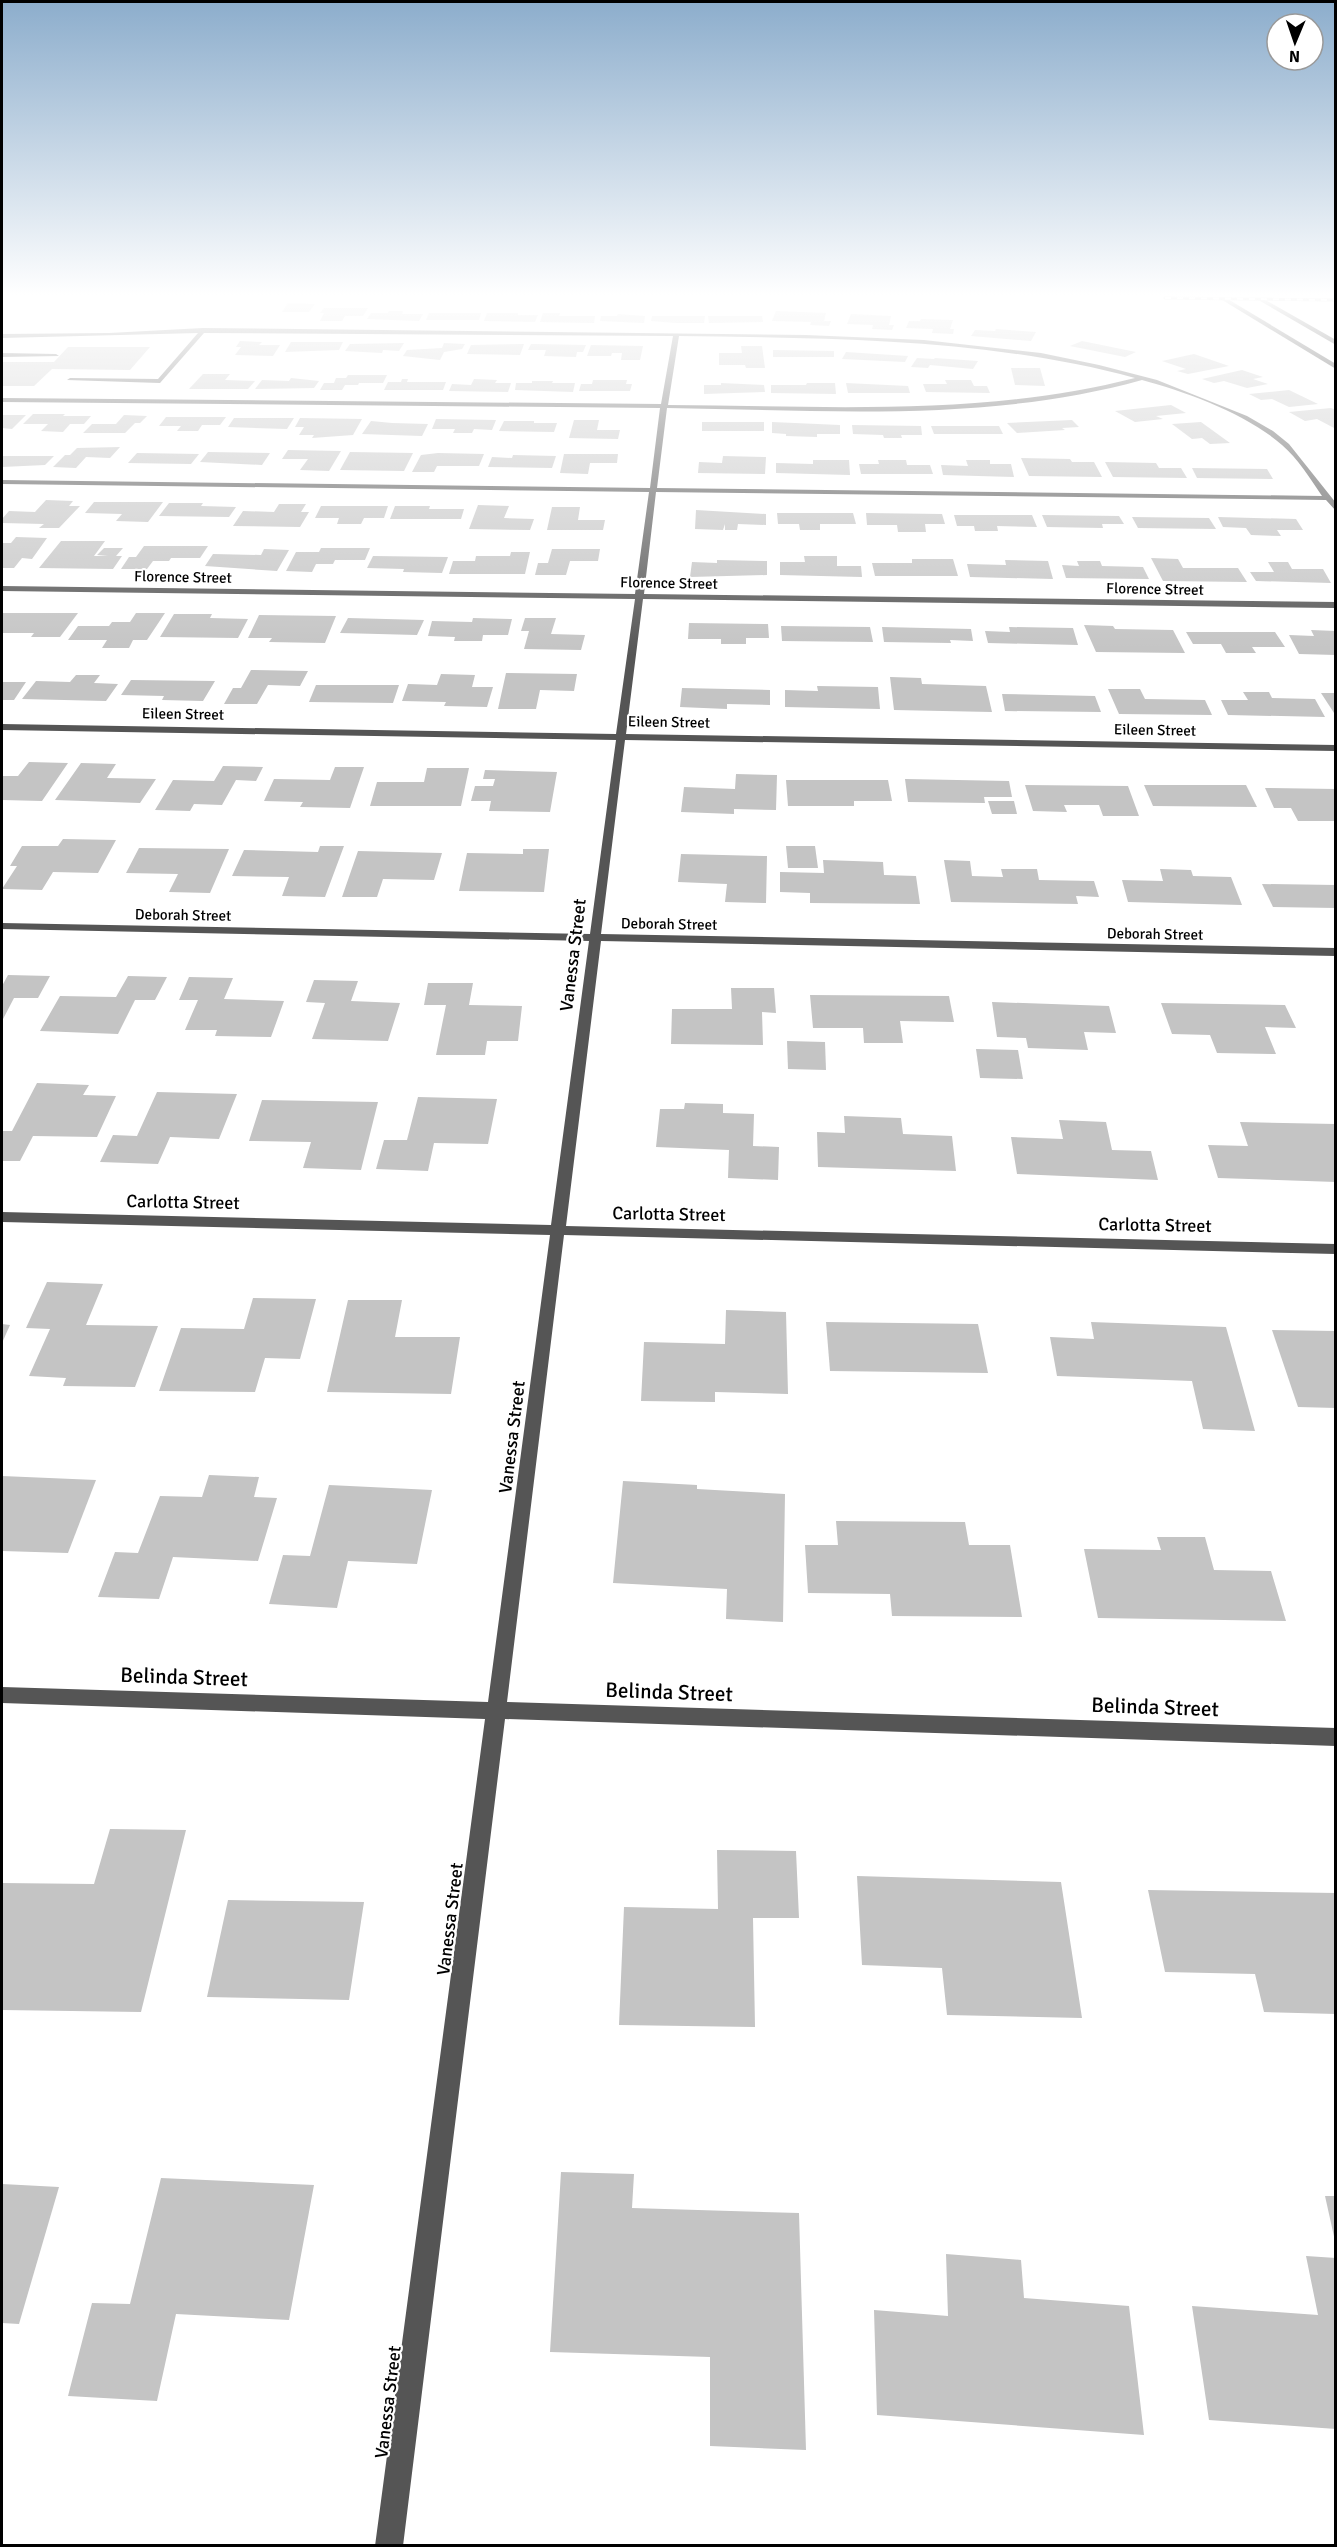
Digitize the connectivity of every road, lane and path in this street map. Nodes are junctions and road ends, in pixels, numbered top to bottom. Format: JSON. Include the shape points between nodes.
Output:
{"nodes":[{"id":1,"x":663,"y":417,"type":"edge"},
{"id":2,"x":1241,"y":417,"type":"edge"},
{"id":3,"x":2,"y":482,"type":"edge"},
{"id":4,"x":654,"y":489,"type":"junction"},
{"id":5,"x":1327,"y":498,"type":"junction"},
{"id":6,"x":1335,"y":509,"type":"edge"},
{"id":7,"x":2,"y":588,"type":"edge"},
{"id":8,"x":640,"y":596,"type":"junction"},
{"id":9,"x":1335,"y":605,"type":"edge"},
{"id":10,"x":2,"y":727,"type":"edge"},
{"id":11,"x":621,"y":736,"type":"junction"},
{"id":12,"x":1335,"y":748,"type":"edge"},
{"id":13,"x":2,"y":927,"type":"edge"},
{"id":14,"x":595,"y":938,"type":"junction"},
{"id":15,"x":1335,"y":952,"type":"edge"},
{"id":16,"x":2,"y":1217,"type":"edge"},
{"id":17,"x":558,"y":1230,"type":"junction"},
{"id":18,"x":1335,"y":1249,"type":"edge"},
{"id":19,"x":2,"y":1695,"type":"edge"},
{"id":20,"x":496,"y":1711,"type":"junction"},
{"id":21,"x":1335,"y":1737,"type":"edge"},
{"id":22,"x":389,"y":2546,"type":"edge"}],
"edges":[{"from":1,"to":4,"type":"street","name":"Vanessa Street"},
{"from":2,"to":5,"type":"street","via":[[1261,426],[1290,449]]},
{"from":3,"to":4,"type":"street"},
{"from":4,"to":5,"type":"street"},
{"from":4,"to":8,"type":"street","name":"Vanessa Street"},
{"from":5,"to":6,"type":"street"},
{"from":7,"to":8,"type":"street","name":"Florence Street"},
{"from":8,"to":9,"type":"street","name":"Florence Street"},
{"from":8,"to":11,"type":"street","name":"Vanessa Street"},
{"from":10,"to":11,"type":"street","name":"Eileen Street"},
{"from":11,"to":12,"type":"street","name":"Eileen Street"},
{"from":11,"to":14,"type":"street","name":"Vanessa Street"},
{"from":13,"to":14,"type":"street","name":"Deborah Street"},
{"from":14,"to":15,"type":"street","name":"Deborah Street"},
{"from":14,"to":17,"type":"street","name":"Vanessa Street"},
{"from":16,"to":17,"type":"street","name":"Carlotta Street"},
{"from":17,"to":18,"type":"street","name":"Carlotta Street"},
{"from":17,"to":20,"type":"street","name":"Vanessa Street"},
{"from":19,"to":20,"type":"street","name":"Belinda Street"},
{"from":20,"to":21,"type":"street","name":"Belinda Street"},
{"from":20,"to":22,"type":"street","name":"Vanessa Street"}]}
